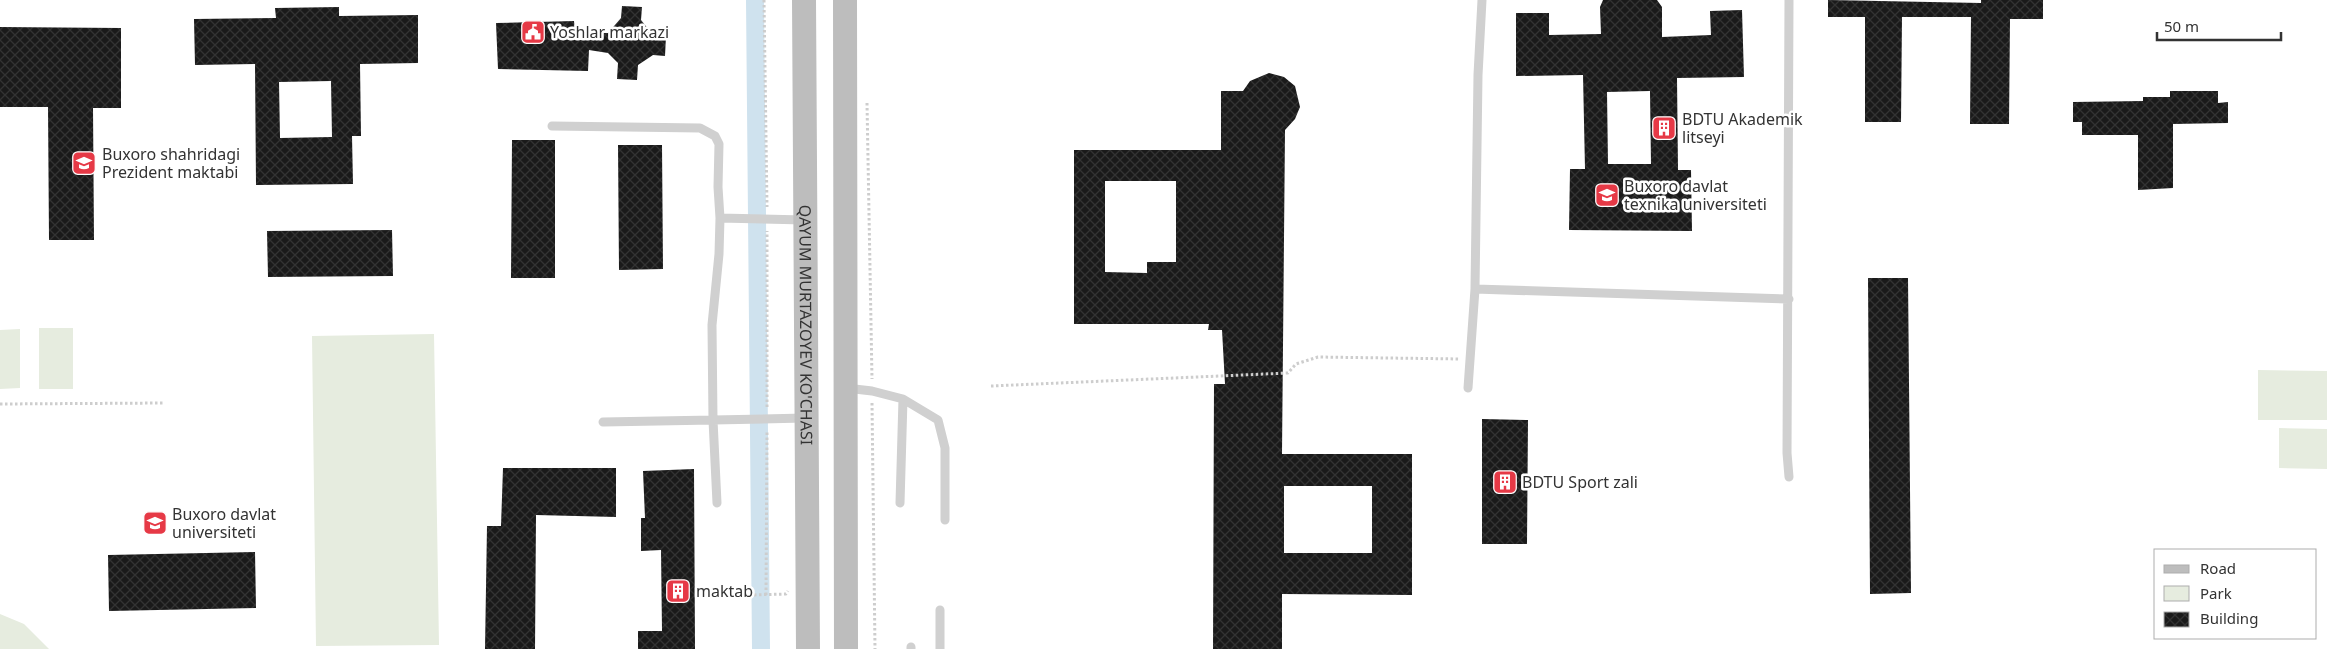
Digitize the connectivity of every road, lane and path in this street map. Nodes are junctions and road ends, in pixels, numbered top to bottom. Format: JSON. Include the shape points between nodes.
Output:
{"nodes":[{"id":1,"x":764,"y":0,"type":"edge"},
{"id":2,"x":804,"y":0,"type":"edge"},
{"id":3,"x":845,"y":0,"type":"edge"},
{"id":4,"x":1482,"y":0,"type":"edge"},
{"id":5,"x":1789,"y":0,"type":"edge"},
{"id":6,"x":867,"y":98,"type":"dead end"},
{"id":7,"x":552,"y":126,"type":"dead end"},
{"id":8,"x":720,"y":218,"type":"junction"},
{"id":9,"x":764,"y":219,"type":"junction"},
{"id":10,"x":806,"y":220,"type":"junction"},
{"id":11,"x":1475,"y":289,"type":"junction"},
{"id":12,"x":1788,"y":298,"type":"junction"},
{"id":13,"x":1470,"y":359,"type":"junction"},
{"id":14,"x":991,"y":386,"type":"dead end"},
{"id":15,"x":846,"y":388,"type":"junction"},
{"id":16,"x":1468,"y":388,"type":"dead end"},
{"id":17,"x":872,"y":391,"type":"junction"},
{"id":18,"x":903,"y":399,"type":"junction"},
{"id":19,"x":165,"y":403,"type":"dead end"},
{"id":20,"x":0,"y":404,"type":"edge"},
{"id":21,"x":807,"y":418,"type":"junction"},
{"id":22,"x":713,"y":420,"type":"junction"},
{"id":23,"x":766,"y":420,"type":"junction"},
{"id":24,"x":603,"y":422,"type":"dead end"},
{"id":25,"x":1789,"y":478,"type":"dead end"},
{"id":26,"x":717,"y":503,"type":"dead end"},
{"id":27,"x":900,"y":503,"type":"dead end"},
{"id":28,"x":945,"y":520,"type":"dead end"},
{"id":29,"x":714,"y":596,"type":"dead end"},
{"id":30,"x":940,"y":610,"type":"dead end"},
{"id":31,"x":808,"y":649,"type":"edge"},
{"id":32,"x":846,"y":649,"type":"edge"},
{"id":33,"x":875,"y":649,"type":"edge"},
{"id":34,"x":940,"y":649,"type":"edge"}],
"edges":[{"from":1,"to":9,"type":"path"},
{"from":2,"to":10,"type":"street","name":"QAYUM MURTAZOYEV KO'CHASI"},
{"from":3,"to":15,"type":"street"},
{"from":4,"to":11,"type":"lane"},
{"from":5,"to":12,"type":"lane"},
{"from":6,"to":17,"type":"path"},
{"from":7,"to":8,"type":"lane","via":[[700,128],[715,136],[719,144]]},
{"from":8,"to":9,"type":"lane"},
{"from":8,"to":22,"type":"lane","via":[[712,324]]},
{"from":9,"to":10,"type":"lane"},
{"from":9,"to":23,"type":"path"},
{"from":10,"to":21,"type":"street","name":"QAYUM MURTAZOYEV KO'CHASI"},
{"from":11,"to":12,"type":"lane"},
{"from":11,"to":13,"type":"lane"},
{"from":12,"to":25,"type":"lane"},
{"from":13,"to":14,"type":"path","via":[[1318,358],[1296,364],[1288,373]]},
{"from":13,"to":16,"type":"lane"},
{"from":15,"to":17,"type":"lane"},
{"from":15,"to":32,"type":"street"},
{"from":17,"to":18,"type":"lane"},
{"from":17,"to":33,"type":"path"},
{"from":18,"to":27,"type":"lane"},
{"from":18,"to":28,"type":"lane","via":[[938,420],[945,448]]},
{"from":19,"to":20,"type":"path"},
{"from":21,"to":23,"type":"lane"},
{"from":21,"to":31,"type":"street","name":"QAYUM MURTAZOYEV KO'CHASI"},
{"from":22,"to":23,"type":"lane"},
{"from":22,"to":24,"type":"lane"},
{"from":22,"to":26,"type":"lane"},
{"from":23,"to":29,"type":"path","via":[[766,596]]},
{"from":30,"to":34,"type":"lane"}]}
